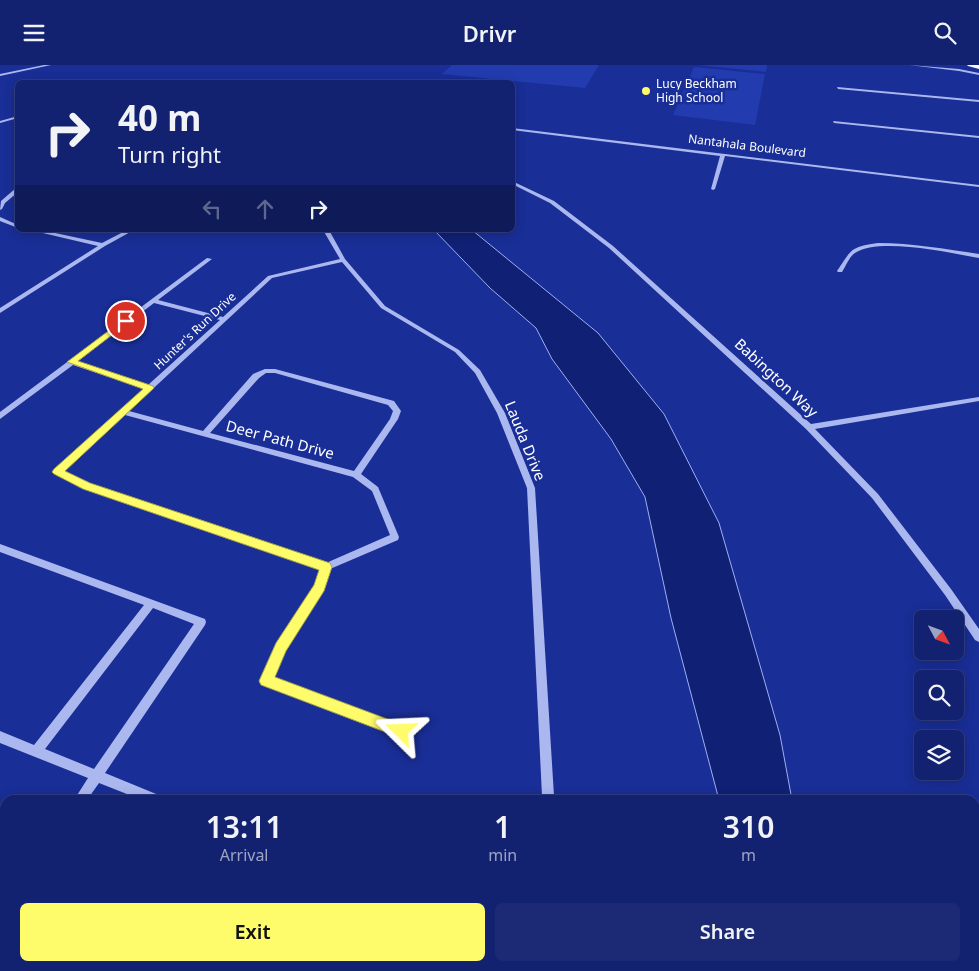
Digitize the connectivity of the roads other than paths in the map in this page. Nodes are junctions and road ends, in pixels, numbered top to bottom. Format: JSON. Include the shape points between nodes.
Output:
{"nodes":[{"id":1,"x":49,"y":65,"type":"edge"},
{"id":2,"x":911,"y":65,"type":"edge"},
{"id":3,"x":970,"y":65,"type":"edge"},
{"id":4,"x":979,"y":67,"type":"edge"},
{"id":5,"x":979,"y":74,"type":"edge"},
{"id":6,"x":0,"y":75,"type":"edge"},
{"id":7,"x":838,"y":88,"type":"dead end"},
{"id":8,"x":979,"y":101,"type":"edge"},
{"id":9,"x":0,"y":115,"type":"edge"},
{"id":10,"x":15,"y":117,"type":"edge"},
{"id":11,"x":15,"y":118,"type":"edge"},
{"id":12,"x":0,"y":122,"type":"edge"},
{"id":13,"x":834,"y":122,"type":"dead end"},
{"id":14,"x":515,"y":129,"type":"edge"},
{"id":15,"x":979,"y":137,"type":"edge"},
{"id":16,"x":723,"y":155,"type":"junction"},
{"id":17,"x":515,"y":184,"type":"edge"},
{"id":18,"x":979,"y":186,"type":"edge"},
{"id":19,"x":713,"y":189,"type":"dead end"},
{"id":20,"x":15,"y":192,"type":"edge"},
{"id":21,"x":0,"y":208,"type":"edge"},
{"id":22,"x":0,"y":219,"type":"edge"},
{"id":23,"x":15,"y":226,"type":"edge"},
{"id":24,"x":46,"y":232,"type":"edge"},
{"id":25,"x":127,"y":232,"type":"edge"},
{"id":26,"x":327,"y":232,"type":"edge"},
{"id":27,"x":103,"y":245,"type":"junction"},
{"id":28,"x":979,"y":256,"type":"edge"},
{"id":29,"x":209,"y":259,"type":"dead end"},
{"id":30,"x":343,"y":260,"type":"junction"},
{"id":31,"x":840,"y":271,"type":"dead end"},
{"id":32,"x":153,"y":301,"type":"junction"},
{"id":33,"x":0,"y":311,"type":"edge"},
{"id":34,"x":225,"y":319,"type":"junction"},
{"id":35,"x":71,"y":362,"type":"junction"},
{"id":36,"x":150,"y":388,"type":"junction"},
{"id":37,"x":979,"y":399,"type":"edge"},
{"id":38,"x":124,"y":411,"type":"junction"},
{"id":39,"x":0,"y":416,"type":"edge"},
{"id":40,"x":809,"y":427,"type":"junction"},
{"id":41,"x":205,"y":433,"type":"junction"},
{"id":42,"x":356,"y":475,"type":"junction"},
{"id":43,"x":0,"y":548,"type":"edge"},
{"id":44,"x":326,"y":567,"type":"junction"},
{"id":45,"x":151,"y":603,"type":"junction"},
{"id":46,"x":979,"y":637,"type":"edge"},
{"id":47,"x":401,"y":731,"type":"dead end"},
{"id":48,"x":0,"y":737,"type":"edge"},
{"id":49,"x":36,"y":752,"type":"junction"},
{"id":50,"x":96,"y":777,"type":"junction"},
{"id":51,"x":83,"y":795,"type":"edge"},
{"id":52,"x":144,"y":795,"type":"edge"},
{"id":53,"x":548,"y":795,"type":"edge"}],
"edges":[{"from":1,"to":6,"type":"street"},
{"from":2,"to":5,"type":"street"},
{"from":3,"to":4,"type":"main road"},
{"from":7,"to":8,"type":"street"},
{"from":9,"to":10,"type":"street"},
{"from":11,"to":12,"type":"street"},
{"from":13,"to":15,"type":"street"},
{"from":14,"to":16,"type":"street","name":"Nantahala Boulevard"},
{"from":16,"to":18,"type":"street","name":"Nantahala Boulevard"},
{"from":16,"to":19,"type":"street"},
{"from":17,"to":40,"type":"street","name":"Babington Way","via":[[552,202],[611,247]]},
{"from":20,"to":21,"type":"street"},
{"from":22,"to":23,"type":"street"},
{"from":24,"to":27,"type":"street"},
{"from":25,"to":27,"type":"street"},
{"from":26,"to":30,"type":"street","name":"Lauda Drive"},
{"from":27,"to":33,"type":"street"},
{"from":28,"to":31,"type":"street","via":[[901,244],[872,246],[854,252]]},
{"from":29,"to":32,"type":"lane"},
{"from":30,"to":34,"type":"street","name":"Hunter's Run Drive","via":[[270,277]]},
{"from":30,"to":53,"type":"street","name":"Lauda Drive","via":[[383,307],[457,351],[478,372],[501,413],[531,488]]},
{"from":32,"to":34,"type":"street"},
{"from":32,"to":35,"type":"lane"},
{"from":34,"to":36,"type":"street","name":"Hunter's Run Drive"},
{"from":35,"to":36,"type":"street"},
{"from":35,"to":39,"type":"lane"},
{"from":36,"to":38,"type":"street","name":"Hunter's Run Drive"},
{"from":37,"to":40,"type":"street"},
{"from":38,"to":41,"type":"street","name":"Deer Path Drive"},
{"from":38,"to":44,"type":"street","name":"Hunter's Run Drive","via":[[58,472],[87,486]]},
{"from":40,"to":46,"type":"street","name":"Babington Way","via":[[875,496]]},
{"from":41,"to":42,"type":"street","name":"Deer Path Drive"},
{"from":41,"to":42,"type":"street","via":[[256,376],[265,371],[391,403],[397,411],[394,419]]},
{"from":42,"to":44,"type":"street","name":"Deer Path Drive","via":[[375,489],[394,537]]},
{"from":43,"to":45,"type":"street"},
{"from":44,"to":47,"type":"street","via":[[320,587],[281,647],[266,681]]},
{"from":45,"to":49,"type":"street"},
{"from":45,"to":50,"type":"street","via":[[201,622]]},
{"from":48,"to":49,"type":"street"},
{"from":49,"to":50,"type":"street"},
{"from":50,"to":51,"type":"street"},
{"from":50,"to":52,"type":"street"}]}
